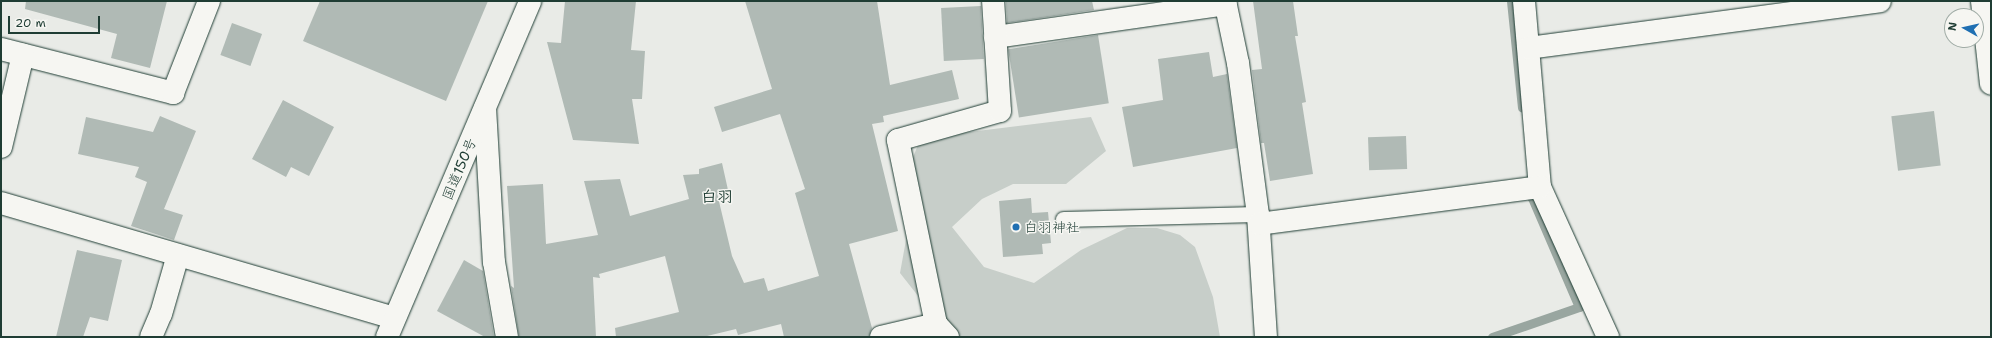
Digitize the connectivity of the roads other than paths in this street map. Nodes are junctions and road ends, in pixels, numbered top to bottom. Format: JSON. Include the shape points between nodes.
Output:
{"nodes":[{"id":1,"x":209,"y":1,"type":"edge"},
{"id":2,"x":530,"y":1,"type":"edge"},
{"id":3,"x":993,"y":1,"type":"edge"},
{"id":4,"x":1524,"y":1,"type":"edge"},
{"id":5,"x":1880,"y":1,"type":"edge"},
{"id":6,"x":1982,"y":1,"type":"edge"},
{"id":7,"x":1226,"y":2,"type":"edge"},
{"id":8,"x":995,"y":37,"type":"junction"},
{"id":9,"x":1529,"y":48,"type":"junction"},
{"id":10,"x":1,"y":49,"type":"edge"},
{"id":11,"x":23,"y":55,"type":"junction"},
{"id":12,"x":1991,"y":84,"type":"edge"},
{"id":13,"x":485,"y":108,"type":"junction"},
{"id":14,"x":1,"y":147,"type":"edge"},
{"id":15,"x":1540,"y":187,"type":"junction"},
{"id":16,"x":1,"y":203,"type":"edge"},
{"id":17,"x":1063,"y":219,"type":"dead end"},
{"id":18,"x":1259,"y":219,"type":"junction"},
{"id":19,"x":178,"y":254,"type":"junction"},
{"id":20,"x":391,"y":328,"type":"edge"},
{"id":21,"x":942,"y":330,"type":"edge"},
{"id":22,"x":151,"y":337,"type":"edge"},
{"id":23,"x":507,"y":337,"type":"edge"},
{"id":24,"x":881,"y":337,"type":"edge"},
{"id":25,"x":1266,"y":337,"type":"edge"},
{"id":26,"x":1608,"y":337,"type":"edge"}],
"edges":[{"from":1,"to":11,"type":"main road","via":[[173,93]]},
{"from":2,"to":13,"type":"main road","name":"国道150号"},
{"from":3,"to":8,"type":"main road"},
{"from":4,"to":9,"type":"main road"},
{"from":5,"to":9,"type":"main road"},
{"from":6,"to":12,"type":"main road"},
{"from":7,"to":8,"type":"main road"},
{"from":7,"to":18,"type":"main road","via":[[1238,63]]},
{"from":8,"to":21,"type":"main road","via":[[1000,111],[898,140]]},
{"from":9,"to":15,"type":"main road"},
{"from":10,"to":11,"type":"main road"},
{"from":11,"to":14,"type":"main road"},
{"from":13,"to":20,"type":"main road","name":"国道150号"},
{"from":13,"to":23,"type":"main road","via":[[494,262]]},
{"from":15,"to":18,"type":"main road"},
{"from":15,"to":26,"type":"main road"},
{"from":16,"to":19,"type":"main road"},
{"from":17,"to":18,"type":"lane"},
{"from":18,"to":25,"type":"main road"},
{"from":19,"to":20,"type":"main road"},
{"from":19,"to":22,"type":"main road","via":[[162,314]]},
{"from":21,"to":24,"type":"main road"}]}
